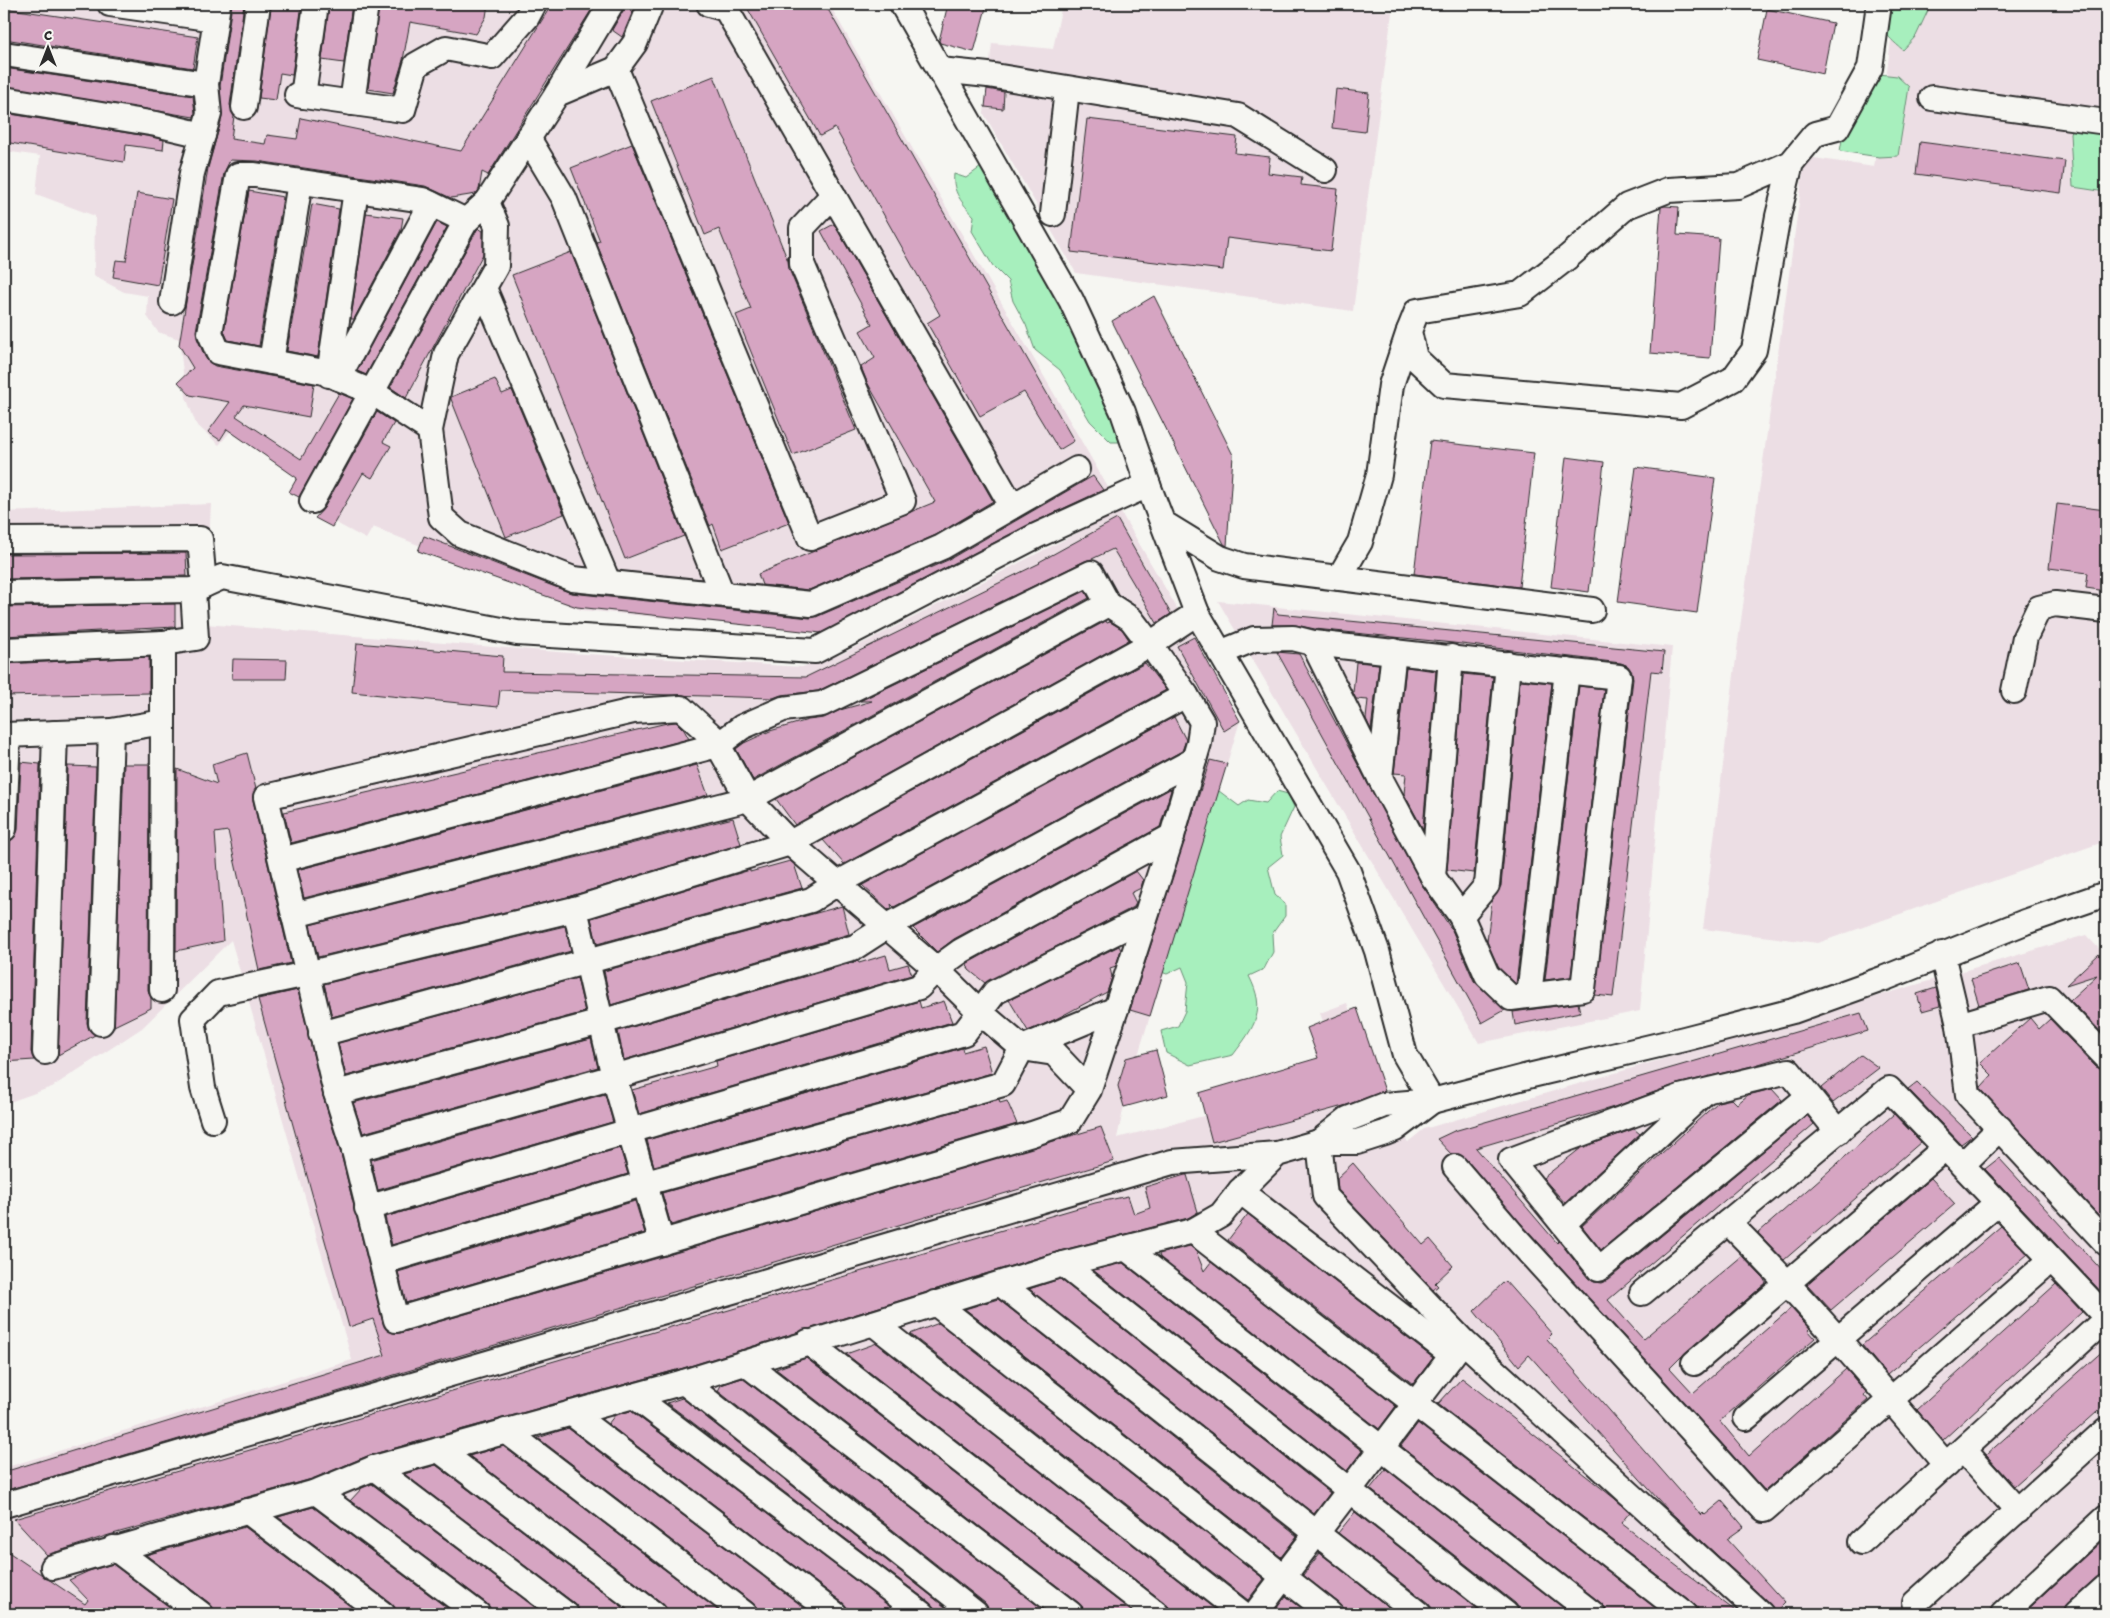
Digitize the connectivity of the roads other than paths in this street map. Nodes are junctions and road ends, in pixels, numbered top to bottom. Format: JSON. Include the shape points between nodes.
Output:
{"nodes":[{"id":1,"x":110,"y":4,"type":"edge"},
{"id":2,"x":258,"y":4,"type":"edge"},
{"id":3,"x":316,"y":4,"type":"edge"},
{"id":4,"x":366,"y":4,"type":"edge"},
{"id":5,"x":534,"y":4,"type":"edge"},
{"id":6,"x":612,"y":4,"type":"edge"},
{"id":7,"x":651,"y":4,"type":"edge"},
{"id":8,"x":709,"y":4,"type":"edge"},
{"id":9,"x":902,"y":4,"type":"edge"},
{"id":10,"x":1880,"y":4,"type":"edge"},
{"id":11,"x":216,"y":12,"type":"edge"},
{"id":12,"x":4,"y":54,"type":"edge"},
{"id":13,"x":616,"y":69,"type":"junction"},
{"id":14,"x":940,"y":70,"type":"junction"},
{"id":15,"x":206,"y":84,"type":"junction"},
{"id":16,"x":1067,"y":89,"type":"junction"},
{"id":17,"x":557,"y":94,"type":"junction"},
{"id":18,"x":1932,"y":98,"type":"dead end"},
{"id":19,"x":4,"y":99,"type":"edge"},
{"id":20,"x":352,"y":103,"type":"junction"},
{"id":21,"x":244,"y":107,"type":"dead end"},
{"id":22,"x":2106,"y":122,"type":"edge"},
{"id":23,"x":203,"y":135,"type":"junction"},
{"id":24,"x":528,"y":138,"type":"junction"},
{"id":25,"x":1791,"y":163,"type":"junction"},
{"id":26,"x":1325,"y":170,"type":"dead end"},
{"id":27,"x":300,"y":182,"type":"junction"},
{"id":28,"x":356,"y":190,"type":"junction"},
{"id":29,"x":833,"y":195,"type":"junction"},
{"id":30,"x":487,"y":202,"type":"junction"},
{"id":31,"x":431,"y":204,"type":"junction"},
{"id":32,"x":1053,"y":214,"type":"dead end"},
{"id":33,"x":466,"y":221,"type":"junction"},
{"id":34,"x":484,"y":288,"type":"junction"},
{"id":35,"x":172,"y":302,"type":"dead end"},
{"id":36,"x":1409,"y":331,"type":"junction"},
{"id":37,"x":271,"y":362,"type":"junction"},
{"id":38,"x":334,"y":376,"type":"junction"},
{"id":39,"x":372,"y":392,"type":"junction"},
{"id":40,"x":430,"y":430,"type":"junction"},
{"id":41,"x":1077,"y":469,"type":"dead end"},
{"id":42,"x":1148,"y":485,"type":"junction"},
{"id":43,"x":312,"y":501,"type":"dead end"},
{"id":44,"x":1012,"y":506,"type":"junction"},
{"id":45,"x":1163,"y":523,"type":"junction"},
{"id":46,"x":4,"y":540,"type":"edge"},
{"id":47,"x":1339,"y":578,"type":"junction"},
{"id":48,"x":608,"y":582,"type":"junction"},
{"id":49,"x":198,"y":588,"type":"junction"},
{"id":50,"x":4,"y":593,"type":"edge"},
{"id":51,"x":722,"y":594,"type":"junction"},
{"id":52,"x":1108,"y":604,"type":"junction"},
{"id":53,"x":1592,"y":610,"type":"dead end"},
{"id":54,"x":2106,"y":610,"type":"edge"},
{"id":55,"x":1197,"y":613,"type":"junction"},
{"id":56,"x":163,"y":643,"type":"junction"},
{"id":57,"x":1313,"y":643,"type":"junction"},
{"id":58,"x":1150,"y":644,"type":"junction"},
{"id":59,"x":4,"y":650,"type":"edge"},
{"id":60,"x":1394,"y":651,"type":"junction"},
{"id":61,"x":1220,"y":653,"type":"junction"},
{"id":62,"x":1451,"y":657,"type":"junction"},
{"id":63,"x":1508,"y":664,"type":"junction"},
{"id":64,"x":1566,"y":671,"type":"junction"},
{"id":65,"x":2014,"y":691,"type":"dead end"},
{"id":66,"x":1186,"y":695,"type":"junction"},
{"id":67,"x":163,"y":722,"type":"junction"},
{"id":68,"x":111,"y":731,"type":"junction"},
{"id":69,"x":55,"y":734,"type":"junction"},
{"id":70,"x":6,"y":735,"type":"edge"},
{"id":71,"x":718,"y":745,"type":"junction"},
{"id":72,"x":1194,"y":760,"type":"junction"},
{"id":73,"x":1380,"y":778,"type":"junction"},
{"id":74,"x":748,"y":799,"type":"junction"},
{"id":75,"x":4,"y":829,"type":"edge"},
{"id":76,"x":1172,"y":836,"type":"junction"},
{"id":77,"x":790,"y":843,"type":"junction"},
{"id":78,"x":281,"y":860,"type":"junction"},
{"id":79,"x":1433,"y":877,"type":"junction"},
{"id":80,"x":836,"y":884,"type":"junction"},
{"id":81,"x":2106,"y":894,"type":"edge"},
{"id":82,"x":575,"y":909,"type":"junction"},
{"id":83,"x":294,"y":915,"type":"junction"},
{"id":84,"x":1461,"y":916,"type":"junction"},
{"id":85,"x":1144,"y":918,"type":"junction"},
{"id":86,"x":886,"y":927,"type":"junction"},
{"id":87,"x":1942,"y":954,"type":"junction"},
{"id":88,"x":586,"y":961,"type":"junction"},
{"id":89,"x":936,"y":969,"type":"junction"},
{"id":90,"x":307,"y":974,"type":"junction"},
{"id":91,"x":162,"y":990,"type":"dead end"},
{"id":92,"x":1529,"y":995,"type":"junction"},
{"id":93,"x":1116,"y":1009,"type":"junction"},
{"id":94,"x":980,"y":1012,"type":"junction"},
{"id":95,"x":601,"y":1022,"type":"junction"},
{"id":96,"x":101,"y":1023,"type":"dead end"},
{"id":97,"x":1959,"y":1025,"type":"junction"},
{"id":98,"x":321,"y":1034,"type":"junction"},
{"id":99,"x":1022,"y":1048,"type":"junction"},
{"id":100,"x":45,"y":1052,"type":"dead end"},
{"id":101,"x":2106,"y":1057,"type":"edge"},
{"id":102,"x":614,"y":1077,"type":"junction"},
{"id":103,"x":1089,"y":1090,"type":"junction"},
{"id":104,"x":1706,"y":1091,"type":"junction"},
{"id":105,"x":336,"y":1093,"type":"junction"},
{"id":106,"x":1809,"y":1096,"type":"junction"},
{"id":107,"x":1432,"y":1102,"type":"junction"},
{"id":108,"x":213,"y":1120,"type":"dead end"},
{"id":109,"x":2000,"y":1128,"type":"junction"},
{"id":110,"x":630,"y":1131,"type":"junction"},
{"id":111,"x":1838,"y":1132,"type":"junction"},
{"id":112,"x":1319,"y":1142,"type":"junction"},
{"id":113,"x":1945,"y":1148,"type":"junction"},
{"id":114,"x":354,"y":1150,"type":"junction"},
{"id":115,"x":1277,"y":1154,"type":"junction"},
{"id":116,"x":1962,"y":1166,"type":"junction"},
{"id":117,"x":1455,"y":1167,"type":"dead end"},
{"id":118,"x":646,"y":1183,"type":"junction"},
{"id":119,"x":1240,"y":1191,"type":"junction"},
{"id":120,"x":1997,"y":1203,"type":"junction"},
{"id":121,"x":367,"y":1208,"type":"junction"},
{"id":122,"x":1728,"y":1222,"type":"junction"},
{"id":123,"x":1563,"y":1224,"type":"junction"},
{"id":124,"x":1194,"y":1231,"type":"junction"},
{"id":125,"x":662,"y":1243,"type":"junction"},
{"id":126,"x":2106,"y":1243,"type":"edge"},
{"id":127,"x":1126,"y":1248,"type":"junction"},
{"id":128,"x":2051,"y":1260,"type":"junction"},
{"id":129,"x":382,"y":1262,"type":"junction"},
{"id":130,"x":1063,"y":1264,"type":"junction"},
{"id":131,"x":1788,"y":1282,"type":"junction"},
{"id":132,"x":1001,"y":1284,"type":"junction"},
{"id":133,"x":1642,"y":1293,"type":"dead end"},
{"id":134,"x":935,"y":1303,"type":"junction"},
{"id":135,"x":2106,"y":1318,"type":"edge"},
{"id":136,"x":873,"y":1323,"type":"junction"},
{"id":137,"x":1838,"y":1338,"type":"junction"},
{"id":138,"x":808,"y":1342,"type":"junction"},
{"id":139,"x":1458,"y":1348,"type":"junction"},
{"id":140,"x":745,"y":1363,"type":"junction"},
{"id":141,"x":1694,"y":1363,"type":"dead end"},
{"id":142,"x":684,"y":1382,"type":"junction"},
{"id":143,"x":634,"y":1396,"type":"junction"},
{"id":144,"x":1891,"y":1399,"type":"junction"},
{"id":145,"x":1415,"y":1404,"type":"junction"},
{"id":146,"x":571,"y":1413,"type":"junction"},
{"id":147,"x":1746,"y":1418,"type":"dead end"},
{"id":148,"x":2106,"y":1430,"type":"edge"},
{"id":149,"x":506,"y":1431,"type":"junction"},
{"id":150,"x":1382,"y":1448,"type":"junction"},
{"id":151,"x":439,"y":1450,"type":"junction"},
{"id":152,"x":1954,"y":1457,"type":"junction"},
{"id":153,"x":374,"y":1468,"type":"junction"},
{"id":154,"x":1349,"y":1491,"type":"junction"},
{"id":155,"x":316,"y":1492,"type":"junction"},
{"id":156,"x":4,"y":1505,"type":"edge"},
{"id":157,"x":2018,"y":1510,"type":"junction"},
{"id":158,"x":247,"y":1511,"type":"junction"},
{"id":159,"x":2106,"y":1518,"type":"edge"},
{"id":160,"x":1316,"y":1534,"type":"junction"},
{"id":161,"x":1861,"y":1542,"type":"dead end"},
{"id":162,"x":114,"y":1548,"type":"junction"},
{"id":163,"x":53,"y":1567,"type":"dead end"},
{"id":164,"x":1284,"y":1577,"type":"junction"},
{"id":165,"x":2106,"y":1587,"type":"edge"},
{"id":166,"x":1915,"y":1603,"type":"dead end"},
{"id":167,"x":201,"y":1614,"type":"edge"},
{"id":168,"x":383,"y":1614,"type":"edge"},
{"id":169,"x":478,"y":1614,"type":"edge"},
{"id":170,"x":566,"y":1614,"type":"edge"},
{"id":171,"x":654,"y":1614,"type":"edge"},
{"id":172,"x":745,"y":1614,"type":"edge"},
{"id":173,"x":835,"y":1614,"type":"edge"},
{"id":174,"x":922,"y":1614,"type":"edge"},
{"id":175,"x":976,"y":1614,"type":"edge"},
{"id":176,"x":1071,"y":1614,"type":"edge"},
{"id":177,"x":1157,"y":1614,"type":"edge"},
{"id":178,"x":1243,"y":1614,"type":"edge"},
{"id":179,"x":1256,"y":1614,"type":"edge"},
{"id":180,"x":1331,"y":1614,"type":"edge"},
{"id":181,"x":1418,"y":1614,"type":"edge"},
{"id":182,"x":1506,"y":1614,"type":"edge"},
{"id":183,"x":1593,"y":1614,"type":"edge"},
{"id":184,"x":1685,"y":1614,"type":"edge"},
{"id":185,"x":1762,"y":1614,"type":"edge"},
{"id":186,"x":2003,"y":1614,"type":"edge"},
{"id":187,"x":2076,"y":1614,"type":"edge"}],
"edges":[{"from":1,"to":11,"type":"lane"},
{"from":2,"to":21,"type":"lane"},
{"from":3,"to":20,"type":"lane","via":[[300,95]]},
{"from":4,"to":20,"type":"lane"},
{"from":5,"to":20,"type":"lane","via":[[492,57],[446,48],[416,65],[404,110]]},
{"from":6,"to":17,"type":"lane"},
{"from":7,"to":13,"type":"lane","via":[[635,42]]},
{"from":8,"to":29,"type":"lane","via":[[726,9]]},
{"from":9,"to":14,"type":"lane"},
{"from":10,"to":25,"type":"lane","via":[[1870,68],[1837,128],[1815,134]]},
{"from":11,"to":15,"type":"lane"},
{"from":12,"to":15,"type":"lane"},
{"from":13,"to":17,"type":"lane"},
{"from":13,"to":29,"type":"lane","via":[[810,538],[902,501],[802,264],[802,228]]},
{"from":14,"to":16,"type":"lane","via":[[988,74]]},
{"from":14,"to":42,"type":"lane","via":[[1071,300],[1123,412]]},
{"from":15,"to":23,"type":"lane","via":[[209,114]]},
{"from":16,"to":26,"type":"lane","via":[[1238,116]]},
{"from":16,"to":32,"type":"lane"},
{"from":17,"to":24,"type":"lane"},
{"from":18,"to":22,"type":"lane"},
{"from":19,"to":23,"type":"lane"},
{"from":23,"to":35,"type":"lane","via":[[192,173]]},
{"from":24,"to":30,"type":"lane"},
{"from":24,"to":51,"type":"lane","via":[[564,198]]},
{"from":25,"to":36,"type":"lane","via":[[1738,186],[1668,190],[1627,206],[1520,294],[1417,311]]},
{"from":25,"to":36,"type":"lane","via":[[1754,350],[1733,379],[1681,406],[1444,385],[1415,358]]},
{"from":27,"to":28,"type":"lane"},
{"from":27,"to":37,"type":"lane"},
{"from":27,"to":37,"type":"lane","via":[[238,175],[210,333],[218,352]]},
{"from":28,"to":31,"type":"lane"},
{"from":28,"to":38,"type":"lane"},
{"from":29,"to":44,"type":"lane"},
{"from":30,"to":33,"type":"lane"},
{"from":30,"to":34,"type":"lane","via":[[497,226],[496,266]]},
{"from":31,"to":33,"type":"lane"},
{"from":31,"to":38,"type":"lane"},
{"from":33,"to":39,"type":"lane"},
{"from":34,"to":40,"type":"lane","via":[[446,354]]},
{"from":34,"to":48,"type":"lane"},
{"from":36,"to":47,"type":"lane","via":[[1391,385],[1379,475],[1360,542]]},
{"from":37,"to":38,"type":"lane"},
{"from":38,"to":39,"type":"lane"},
{"from":39,"to":40,"type":"lane"},
{"from":39,"to":43,"type":"lane"},
{"from":40,"to":48,"type":"lane","via":[[441,517],[460,534],[573,579]]},
{"from":41,"to":44,"type":"lane"},
{"from":42,"to":45,"type":"lane"},
{"from":42,"to":49,"type":"lane","via":[[1036,536],[815,651],[517,633],[222,576]]},
{"from":44,"to":51,"type":"lane","via":[[942,547],[811,604]]},
{"from":45,"to":47,"type":"lane","via":[[1220,558],[1244,566]]},
{"from":45,"to":55,"type":"lane"},
{"from":46,"to":49,"type":"lane","via":[[200,539]]},
{"from":47,"to":53,"type":"lane"},
{"from":48,"to":51,"type":"lane"},
{"from":49,"to":50,"type":"lane"},
{"from":49,"to":56,"type":"lane","via":[[196,638]]},
{"from":52,"to":58,"type":"lane","via":[[1131,619]]},
{"from":52,"to":71,"type":"lane","via":[[1091,573],[822,704],[783,709],[742,727]]},
{"from":52,"to":74,"type":"lane"},
{"from":54,"to":65,"type":"lane","via":[[2054,604],[2039,608],[2025,637]]},
{"from":55,"to":58,"type":"lane"},
{"from":55,"to":61,"type":"lane"},
{"from":56,"to":59,"type":"lane"},
{"from":56,"to":67,"type":"lane"},
{"from":57,"to":60,"type":"lane"},
{"from":57,"to":61,"type":"lane","via":[[1293,638],[1254,639]]},
{"from":57,"to":73,"type":"lane"},
{"from":58,"to":66,"type":"lane"},
{"from":58,"to":77,"type":"lane"},
{"from":60,"to":62,"type":"lane"},
{"from":60,"to":73,"type":"lane"},
{"from":61,"to":107,"type":"lane","via":[[1348,871],[1377,951],[1405,1055]]},
{"from":62,"to":63,"type":"lane"},
{"from":62,"to":79,"type":"lane"},
{"from":63,"to":64,"type":"lane"},
{"from":63,"to":84,"type":"lane","via":[[1486,885]]},
{"from":64,"to":92,"type":"lane"},
{"from":64,"to":92,"type":"lane","via":[[1618,677],[1583,989]]},
{"from":66,"to":72,"type":"lane","via":[[1202,722]]},
{"from":66,"to":80,"type":"lane"},
{"from":67,"to":68,"type":"lane"},
{"from":67,"to":91,"type":"lane"},
{"from":68,"to":69,"type":"lane"},
{"from":68,"to":96,"type":"lane"},
{"from":69,"to":70,"type":"lane"},
{"from":69,"to":100,"type":"lane"},
{"from":70,"to":75,"type":"lane"},
{"from":71,"to":74,"type":"lane"},
{"from":71,"to":78,"type":"lane"},
{"from":71,"to":78,"type":"lane","via":[[681,708],[633,710],[266,797]]},
{"from":72,"to":76,"type":"lane"},
{"from":72,"to":86,"type":"lane"},
{"from":73,"to":79,"type":"lane"},
{"from":74,"to":77,"type":"lane"},
{"from":74,"to":83,"type":"lane"},
{"from":76,"to":85,"type":"lane"},
{"from":76,"to":89,"type":"lane","via":[[961,951]]},
{"from":77,"to":80,"type":"lane"},
{"from":77,"to":82,"type":"lane"},
{"from":78,"to":83,"type":"lane"},
{"from":79,"to":84,"type":"lane"},
{"from":80,"to":86,"type":"lane"},
{"from":80,"to":88,"type":"lane","via":[[811,900]]},
{"from":81,"to":87,"type":"lane"},
{"from":82,"to":88,"type":"lane"},
{"from":82,"to":90,"type":"lane"},
{"from":83,"to":90,"type":"lane"},
{"from":84,"to":92,"type":"lane","via":[[1486,975],[1511,998]]},
{"from":85,"to":93,"type":"lane"},
{"from":85,"to":94,"type":"lane","via":[[995,992]]},
{"from":86,"to":89,"type":"lane"},
{"from":86,"to":95,"type":"lane","via":[[855,947]]},
{"from":87,"to":97,"type":"lane"},
{"from":87,"to":107,"type":"lane","via":[[1793,1011]]},
{"from":88,"to":95,"type":"lane"},
{"from":88,"to":98,"type":"lane"},
{"from":89,"to":94,"type":"lane"},
{"from":89,"to":102,"type":"lane","via":[[920,987]]},
{"from":90,"to":98,"type":"lane"},
{"from":90,"to":108,"type":"lane","via":[[218,992],[193,1019],[203,1088]]},
{"from":93,"to":99,"type":"lane"},
{"from":93,"to":103,"type":"lane"},
{"from":94,"to":99,"type":"lane"},
{"from":94,"to":110,"type":"lane","via":[[964,1033]]},
{"from":95,"to":102,"type":"lane"},
{"from":95,"to":105,"type":"lane"},
{"from":97,"to":101,"type":"lane","via":[[2049,998]]},
{"from":97,"to":109,"type":"lane","via":[[1968,1094]]},
{"from":98,"to":105,"type":"lane"},
{"from":99,"to":103,"type":"lane","via":[[1054,1053]]},
{"from":99,"to":118,"type":"lane","via":[[1003,1084]]},
{"from":102,"to":110,"type":"lane"},
{"from":102,"to":114,"type":"lane"},
{"from":103,"to":125,"type":"lane","via":[[1070,1121]]},
{"from":104,"to":106,"type":"lane","via":[[1788,1071]]},
{"from":104,"to":123,"type":"lane"},
{"from":104,"to":123,"type":"lane","via":[[1680,1097],[1511,1160]]},
{"from":105,"to":114,"type":"lane"},
{"from":106,"to":111,"type":"lane"},
{"from":106,"to":123,"type":"lane","via":[[1599,1269]]},
{"from":107,"to":112,"type":"lane","via":[[1384,1105],[1348,1119]]},
{"from":109,"to":116,"type":"lane"},
{"from":109,"to":126,"type":"lane"},
{"from":110,"to":118,"type":"lane"},
{"from":110,"to":121,"type":"lane"},
{"from":111,"to":113,"type":"lane","via":[[1889,1089]]},
{"from":111,"to":122,"type":"lane"},
{"from":112,"to":115,"type":"lane"},
{"from":112,"to":139,"type":"lane","via":[[1325,1196]]},
{"from":113,"to":116,"type":"lane"},
{"from":113,"to":131,"type":"lane"},
{"from":114,"to":121,"type":"lane"},
{"from":115,"to":119,"type":"lane"},
{"from":115,"to":156,"type":"lane","via":[[1172,1162]]},
{"from":116,"to":120,"type":"lane"},
{"from":117,"to":144,"type":"lane","via":[[1764,1510]]},
{"from":118,"to":125,"type":"lane"},
{"from":118,"to":129,"type":"lane"},
{"from":119,"to":124,"type":"lane","via":[[1221,1215]]},
{"from":119,"to":139,"type":"lane"},
{"from":120,"to":128,"type":"lane"},
{"from":120,"to":137,"type":"lane"},
{"from":121,"to":129,"type":"lane"},
{"from":122,"to":131,"type":"lane"},
{"from":122,"to":133,"type":"lane"},
{"from":124,"to":127,"type":"lane"},
{"from":124,"to":145,"type":"lane"},
{"from":125,"to":129,"type":"lane","via":[[396,1320]]},
{"from":127,"to":130,"type":"lane"},
{"from":127,"to":150,"type":"lane"},
{"from":128,"to":135,"type":"lane"},
{"from":128,"to":144,"type":"lane"},
{"from":130,"to":132,"type":"lane"},
{"from":130,"to":154,"type":"lane"},
{"from":131,"to":137,"type":"lane"},
{"from":131,"to":141,"type":"lane"},
{"from":132,"to":134,"type":"lane"},
{"from":132,"to":160,"type":"lane"},
{"from":134,"to":136,"type":"lane"},
{"from":134,"to":164,"type":"lane"},
{"from":135,"to":152,"type":"lane"},
{"from":136,"to":138,"type":"lane"},
{"from":136,"to":178,"type":"lane"},
{"from":137,"to":144,"type":"lane"},
{"from":137,"to":147,"type":"lane"},
{"from":138,"to":140,"type":"lane"},
{"from":138,"to":177,"type":"lane"},
{"from":139,"to":145,"type":"lane"},
{"from":139,"to":185,"type":"lane"},
{"from":140,"to":142,"type":"lane"},
{"from":140,"to":176,"type":"lane"},
{"from":142,"to":143,"type":"lane"},
{"from":142,"to":175,"type":"lane"},
{"from":143,"to":146,"type":"lane"},
{"from":143,"to":174,"type":"lane"},
{"from":144,"to":152,"type":"lane"},
{"from":145,"to":150,"type":"lane"},
{"from":145,"to":184,"type":"lane"},
{"from":146,"to":149,"type":"lane"},
{"from":146,"to":173,"type":"lane"},
{"from":148,"to":157,"type":"lane"},
{"from":149,"to":151,"type":"lane"},
{"from":149,"to":172,"type":"lane"},
{"from":150,"to":154,"type":"lane"},
{"from":150,"to":183,"type":"lane"},
{"from":151,"to":153,"type":"lane"},
{"from":151,"to":171,"type":"lane"},
{"from":152,"to":157,"type":"lane"},
{"from":152,"to":161,"type":"lane"},
{"from":153,"to":155,"type":"lane"},
{"from":153,"to":170,"type":"lane"},
{"from":154,"to":160,"type":"lane"},
{"from":154,"to":182,"type":"lane"},
{"from":155,"to":158,"type":"lane"},
{"from":155,"to":169,"type":"lane"},
{"from":157,"to":166,"type":"lane"},
{"from":158,"to":162,"type":"lane"},
{"from":158,"to":168,"type":"lane"},
{"from":159,"to":186,"type":"lane"},
{"from":160,"to":164,"type":"lane"},
{"from":160,"to":181,"type":"lane"},
{"from":162,"to":163,"type":"lane"},
{"from":162,"to":167,"type":"lane"},
{"from":164,"to":179,"type":"lane"},
{"from":164,"to":180,"type":"lane"},
{"from":165,"to":187,"type":"lane"}]}
